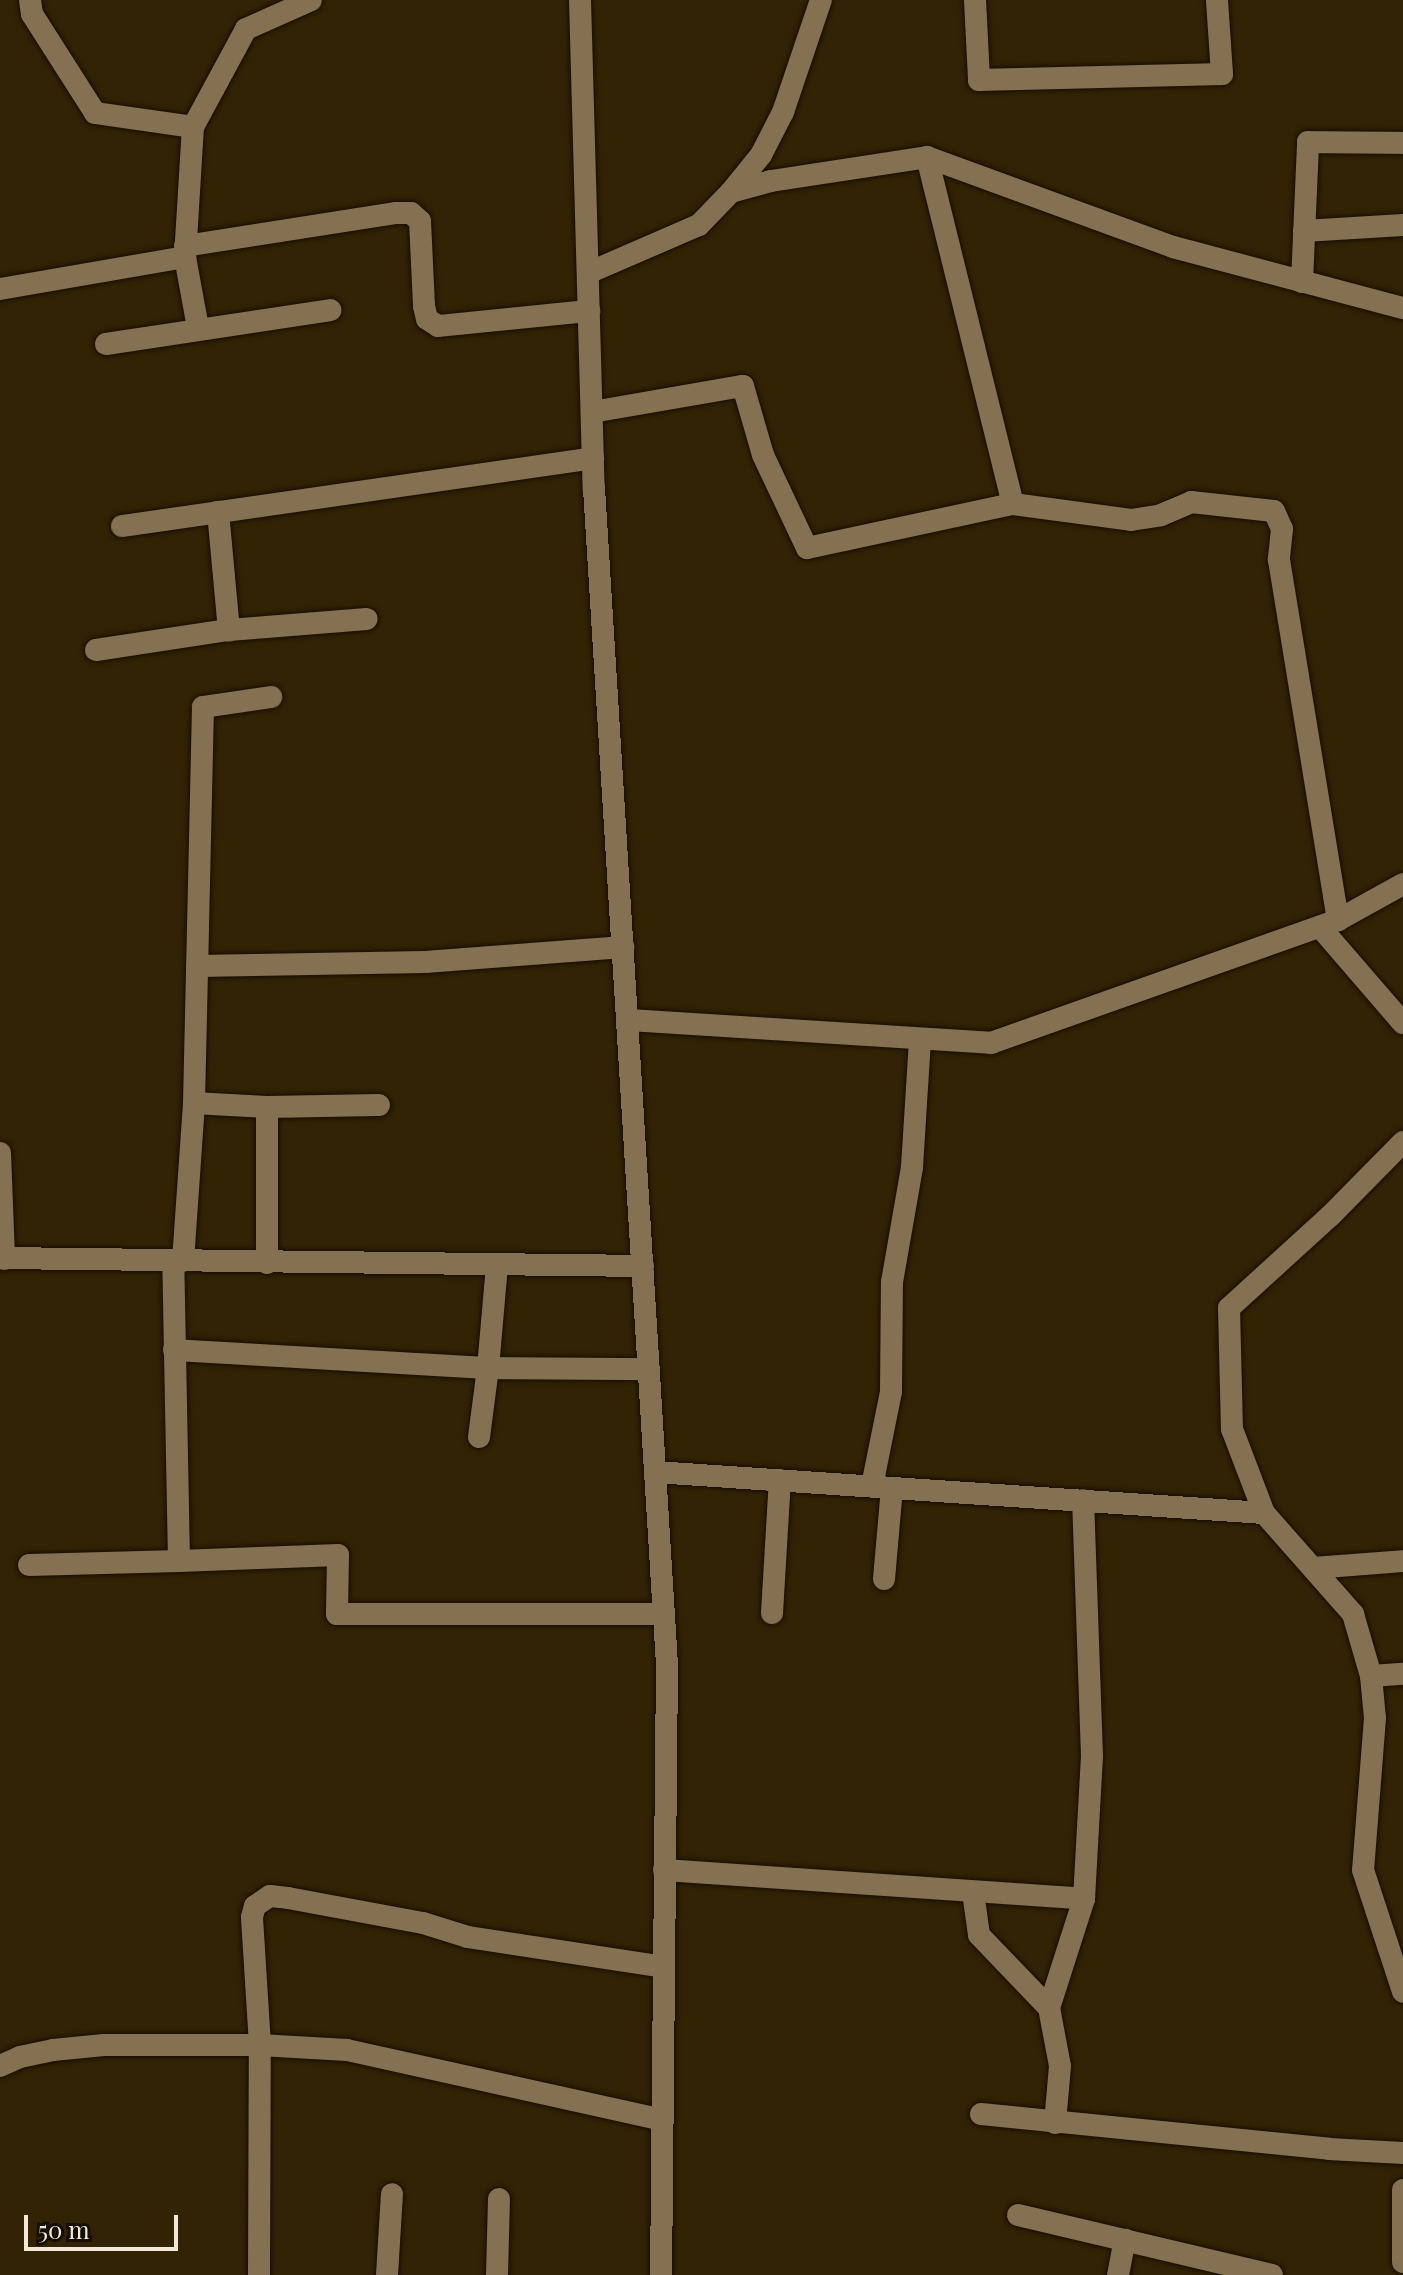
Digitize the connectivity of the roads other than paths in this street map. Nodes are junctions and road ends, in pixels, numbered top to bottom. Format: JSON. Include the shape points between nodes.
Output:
{"nodes":[{"id":1,"x":30,"y":0,"type":"edge"},
{"id":2,"x":311,"y":0,"type":"edge"},
{"id":3,"x":580,"y":0,"type":"edge"},
{"id":4,"x":821,"y":0,"type":"edge"},
{"id":5,"x":975,"y":0,"type":"edge"},
{"id":6,"x":1217,"y":0,"type":"edge"},
{"id":7,"x":193,"y":127,"type":"junction"},
{"id":8,"x":1403,"y":143,"type":"edge"},
{"id":9,"x":927,"y":157,"type":"junction"},
{"id":10,"x":731,"y":192,"type":"junction"},
{"id":11,"x":1403,"y":225,"type":"edge"},
{"id":12,"x":1304,"y":231,"type":"junction"},
{"id":13,"x":185,"y":251,"type":"junction"},
{"id":14,"x":588,"y":273,"type":"junction"},
{"id":15,"x":1302,"y":282,"type":"junction"},
{"id":16,"x":0,"y":289,"type":"edge"},
{"id":17,"x":1403,"y":308,"type":"edge"},
{"id":18,"x":330,"y":310,"type":"dead end"},
{"id":19,"x":589,"y":311,"type":"junction"},
{"id":20,"x":198,"y":328,"type":"junction"},
{"id":21,"x":106,"y":344,"type":"dead end"},
{"id":22,"x":592,"y":412,"type":"junction"},
{"id":23,"x":593,"y":458,"type":"junction"},
{"id":24,"x":1013,"y":504,"type":"junction"},
{"id":25,"x":218,"y":512,"type":"junction"},
{"id":26,"x":122,"y":526,"type":"dead end"},
{"id":27,"x":367,"y":619,"type":"dead end"},
{"id":28,"x":229,"y":630,"type":"junction"},
{"id":29,"x":96,"y":650,"type":"dead end"},
{"id":30,"x":271,"y":697,"type":"dead end"},
{"id":31,"x":1403,"y":884,"type":"edge"},
{"id":32,"x":1329,"y":924,"type":"junction"},
{"id":33,"x":623,"y":947,"type":"junction"},
{"id":34,"x":197,"y":966,"type":"junction"},
{"id":35,"x":628,"y":1020,"type":"junction"},
{"id":36,"x":1403,"y":1023,"type":"edge"},
{"id":37,"x":920,"y":1039,"type":"junction"},
{"id":38,"x":194,"y":1103,"type":"junction"},
{"id":39,"x":379,"y":1105,"type":"dead end"},
{"id":40,"x":267,"y":1107,"type":"junction"},
{"id":41,"x":1403,"y":1142,"type":"edge"},
{"id":42,"x":0,"y":1153,"type":"edge"},
{"id":43,"x":2,"y":1258,"type":"edge"},
{"id":44,"x":178,"y":1261,"type":"junction"},
{"id":45,"x":267,"y":1263,"type":"junction"},
{"id":46,"x":497,"y":1266,"type":"junction"},
{"id":47,"x":643,"y":1266,"type":"junction"},
{"id":48,"x":174,"y":1350,"type":"junction"},
{"id":49,"x":488,"y":1368,"type":"junction"},
{"id":50,"x":649,"y":1369,"type":"junction"},
{"id":51,"x":479,"y":1437,"type":"dead end"},
{"id":52,"x":655,"y":1472,"type":"junction"},
{"id":53,"x":780,"y":1480,"type":"junction"},
{"id":54,"x":882,"y":1487,"type":"junction"},
{"id":55,"x":1083,"y":1500,"type":"junction"},
{"id":56,"x":1264,"y":1513,"type":"junction"},
{"id":57,"x":179,"y":1561,"type":"junction"},
{"id":58,"x":1403,"y":1561,"type":"edge"},
{"id":59,"x":29,"y":1565,"type":"dead end"},
{"id":60,"x":1313,"y":1568,"type":"junction"},
{"id":61,"x":884,"y":1579,"type":"dead end"},
{"id":62,"x":772,"y":1613,"type":"dead end"},
{"id":63,"x":664,"y":1614,"type":"junction"},
{"id":64,"x":1403,"y":1674,"type":"edge"},
{"id":65,"x":1371,"y":1676,"type":"junction"},
{"id":66,"x":664,"y":1870,"type":"junction"},
{"id":67,"x":973,"y":1892,"type":"junction"},
{"id":68,"x":1084,"y":1899,"type":"junction"},
{"id":69,"x":663,"y":1967,"type":"junction"},
{"id":70,"x":1403,"y":1992,"type":"edge"},
{"id":71,"x":1049,"y":2008,"type":"junction"},
{"id":72,"x":260,"y":2045,"type":"junction"},
{"id":73,"x":0,"y":2066,"type":"edge"},
{"id":74,"x":981,"y":2114,"type":"dead end"},
{"id":75,"x":662,"y":2120,"type":"junction"},
{"id":76,"x":1055,"y":2123,"type":"junction"},
{"id":77,"x":1403,"y":2153,"type":"edge"},
{"id":78,"x":1403,"y":2190,"type":"edge"},
{"id":79,"x":392,"y":2194,"type":"dead end"},
{"id":80,"x":499,"y":2199,"type":"dead end"},
{"id":81,"x":1018,"y":2215,"type":"dead end"},
{"id":82,"x":1125,"y":2240,"type":"junction"},
{"id":83,"x":1403,"y":2262,"type":"edge"},
{"id":84,"x":1260,"y":2274,"type":"edge"},
{"id":85,"x":259,"y":2275,"type":"edge"},
{"id":86,"x":387,"y":2275,"type":"edge"},
{"id":87,"x":497,"y":2275,"type":"edge"},
{"id":88,"x":661,"y":2275,"type":"edge"},
{"id":89,"x":1118,"y":2275,"type":"edge"}],
"edges":[{"from":1,"to":7,"type":"street","via":[[32,14],[95,113]]},
{"from":2,"to":7,"type":"street","via":[[246,29]]},
{"from":3,"to":14,"type":"street"},
{"from":4,"to":10,"type":"street","via":[[783,112],[761,155]]},
{"from":5,"to":6,"type":"street","via":[[979,80],[1222,74]]},
{"from":7,"to":13,"type":"street"},
{"from":8,"to":12,"type":"street","via":[[1308,142]]},
{"from":9,"to":10,"type":"street"},
{"from":9,"to":15,"type":"street","via":[[1173,247]]},
{"from":9,"to":24,"type":"street"},
{"from":10,"to":14,"type":"street","via":[[699,225]]},
{"from":11,"to":12,"type":"street"},
{"from":12,"to":15,"type":"street"},
{"from":13,"to":16,"type":"street"},
{"from":13,"to":19,"type":"street","via":[[411,213],[420,221],[427,319],[438,326]]},
{"from":13,"to":20,"type":"street"},
{"from":14,"to":19,"type":"street"},
{"from":15,"to":17,"type":"street"},
{"from":18,"to":20,"type":"street"},
{"from":19,"to":22,"type":"street"},
{"from":20,"to":21,"type":"street"},
{"from":22,"to":23,"type":"street"},
{"from":22,"to":24,"type":"street","via":[[743,386],[763,455],[807,548]]},
{"from":23,"to":25,"type":"street"},
{"from":23,"to":33,"type":"street"},
{"from":24,"to":32,"type":"street","via":[[1131,520],[1191,502],[1274,511],[1282,529],[1279,560]]},
{"from":25,"to":26,"type":"street"},
{"from":25,"to":28,"type":"street"},
{"from":27,"to":28,"type":"street"},
{"from":28,"to":29,"type":"street"},
{"from":30,"to":34,"type":"street","via":[[203,707]]},
{"from":31,"to":32,"type":"street"},
{"from":32,"to":36,"type":"street"},
{"from":32,"to":37,"type":"street","via":[[991,1043]]},
{"from":33,"to":34,"type":"street","via":[[425,962]]},
{"from":33,"to":35,"type":"street"},
{"from":34,"to":38,"type":"street"},
{"from":35,"to":37,"type":"street"},
{"from":35,"to":47,"type":"street"},
{"from":37,"to":54,"type":"street","via":[[912,1167],[892,1282],[891,1392]]},
{"from":38,"to":40,"type":"street"},
{"from":38,"to":44,"type":"street"},
{"from":39,"to":40,"type":"street"},
{"from":40,"to":45,"type":"street"},
{"from":41,"to":56,"type":"street","via":[[1229,1308],[1232,1429]]},
{"from":42,"to":43,"type":"street"},
{"from":43,"to":44,"type":"street"},
{"from":44,"to":45,"type":"street"},
{"from":44,"to":48,"type":"street"},
{"from":45,"to":46,"type":"street"},
{"from":46,"to":47,"type":"street"},
{"from":46,"to":49,"type":"street"},
{"from":47,"to":50,"type":"street"},
{"from":48,"to":49,"type":"street"},
{"from":48,"to":57,"type":"street"},
{"from":49,"to":50,"type":"street"},
{"from":49,"to":51,"type":"street"},
{"from":50,"to":52,"type":"street"},
{"from":52,"to":53,"type":"street"},
{"from":52,"to":63,"type":"street"},
{"from":53,"to":54,"type":"street"},
{"from":53,"to":62,"type":"street"},
{"from":54,"to":55,"type":"street"},
{"from":54,"to":61,"type":"street"},
{"from":55,"to":56,"type":"street"},
{"from":55,"to":68,"type":"street","via":[[1092,1756]]},
{"from":56,"to":60,"type":"street"},
{"from":57,"to":59,"type":"street"},
{"from":57,"to":63,"type":"street","via":[[338,1555],[337,1614]]},
{"from":58,"to":60,"type":"street"},
{"from":60,"to":65,"type":"street","via":[[1353,1614]]},
{"from":63,"to":66,"type":"street"},
{"from":64,"to":65,"type":"street"},
{"from":65,"to":70,"type":"street","via":[[1375,1718],[1363,1870]]},
{"from":66,"to":67,"type":"street"},
{"from":66,"to":69,"type":"street"},
{"from":67,"to":68,"type":"street"},
{"from":67,"to":71,"type":"street","via":[[979,1935]]},
{"from":68,"to":71,"type":"street"},
{"from":69,"to":72,"type":"street","via":[[468,1937],[423,1923],[270,1896],[255,1906],[252,1917]]},
{"from":69,"to":75,"type":"street"},
{"from":71,"to":76,"type":"street","via":[[1060,2066]]},
{"from":72,"to":73,"type":"street","via":[[104,2045],[42,2052]]},
{"from":72,"to":75,"type":"street","via":[[347,2050]]},
{"from":72,"to":85,"type":"street"},
{"from":74,"to":76,"type":"street"},
{"from":75,"to":88,"type":"street"},
{"from":76,"to":77,"type":"street"},
{"from":78,"to":83,"type":"street"},
{"from":79,"to":86,"type":"street"},
{"from":80,"to":87,"type":"street"},
{"from":81,"to":82,"type":"street"},
{"from":82,"to":84,"type":"street"},
{"from":82,"to":89,"type":"street"}]}
